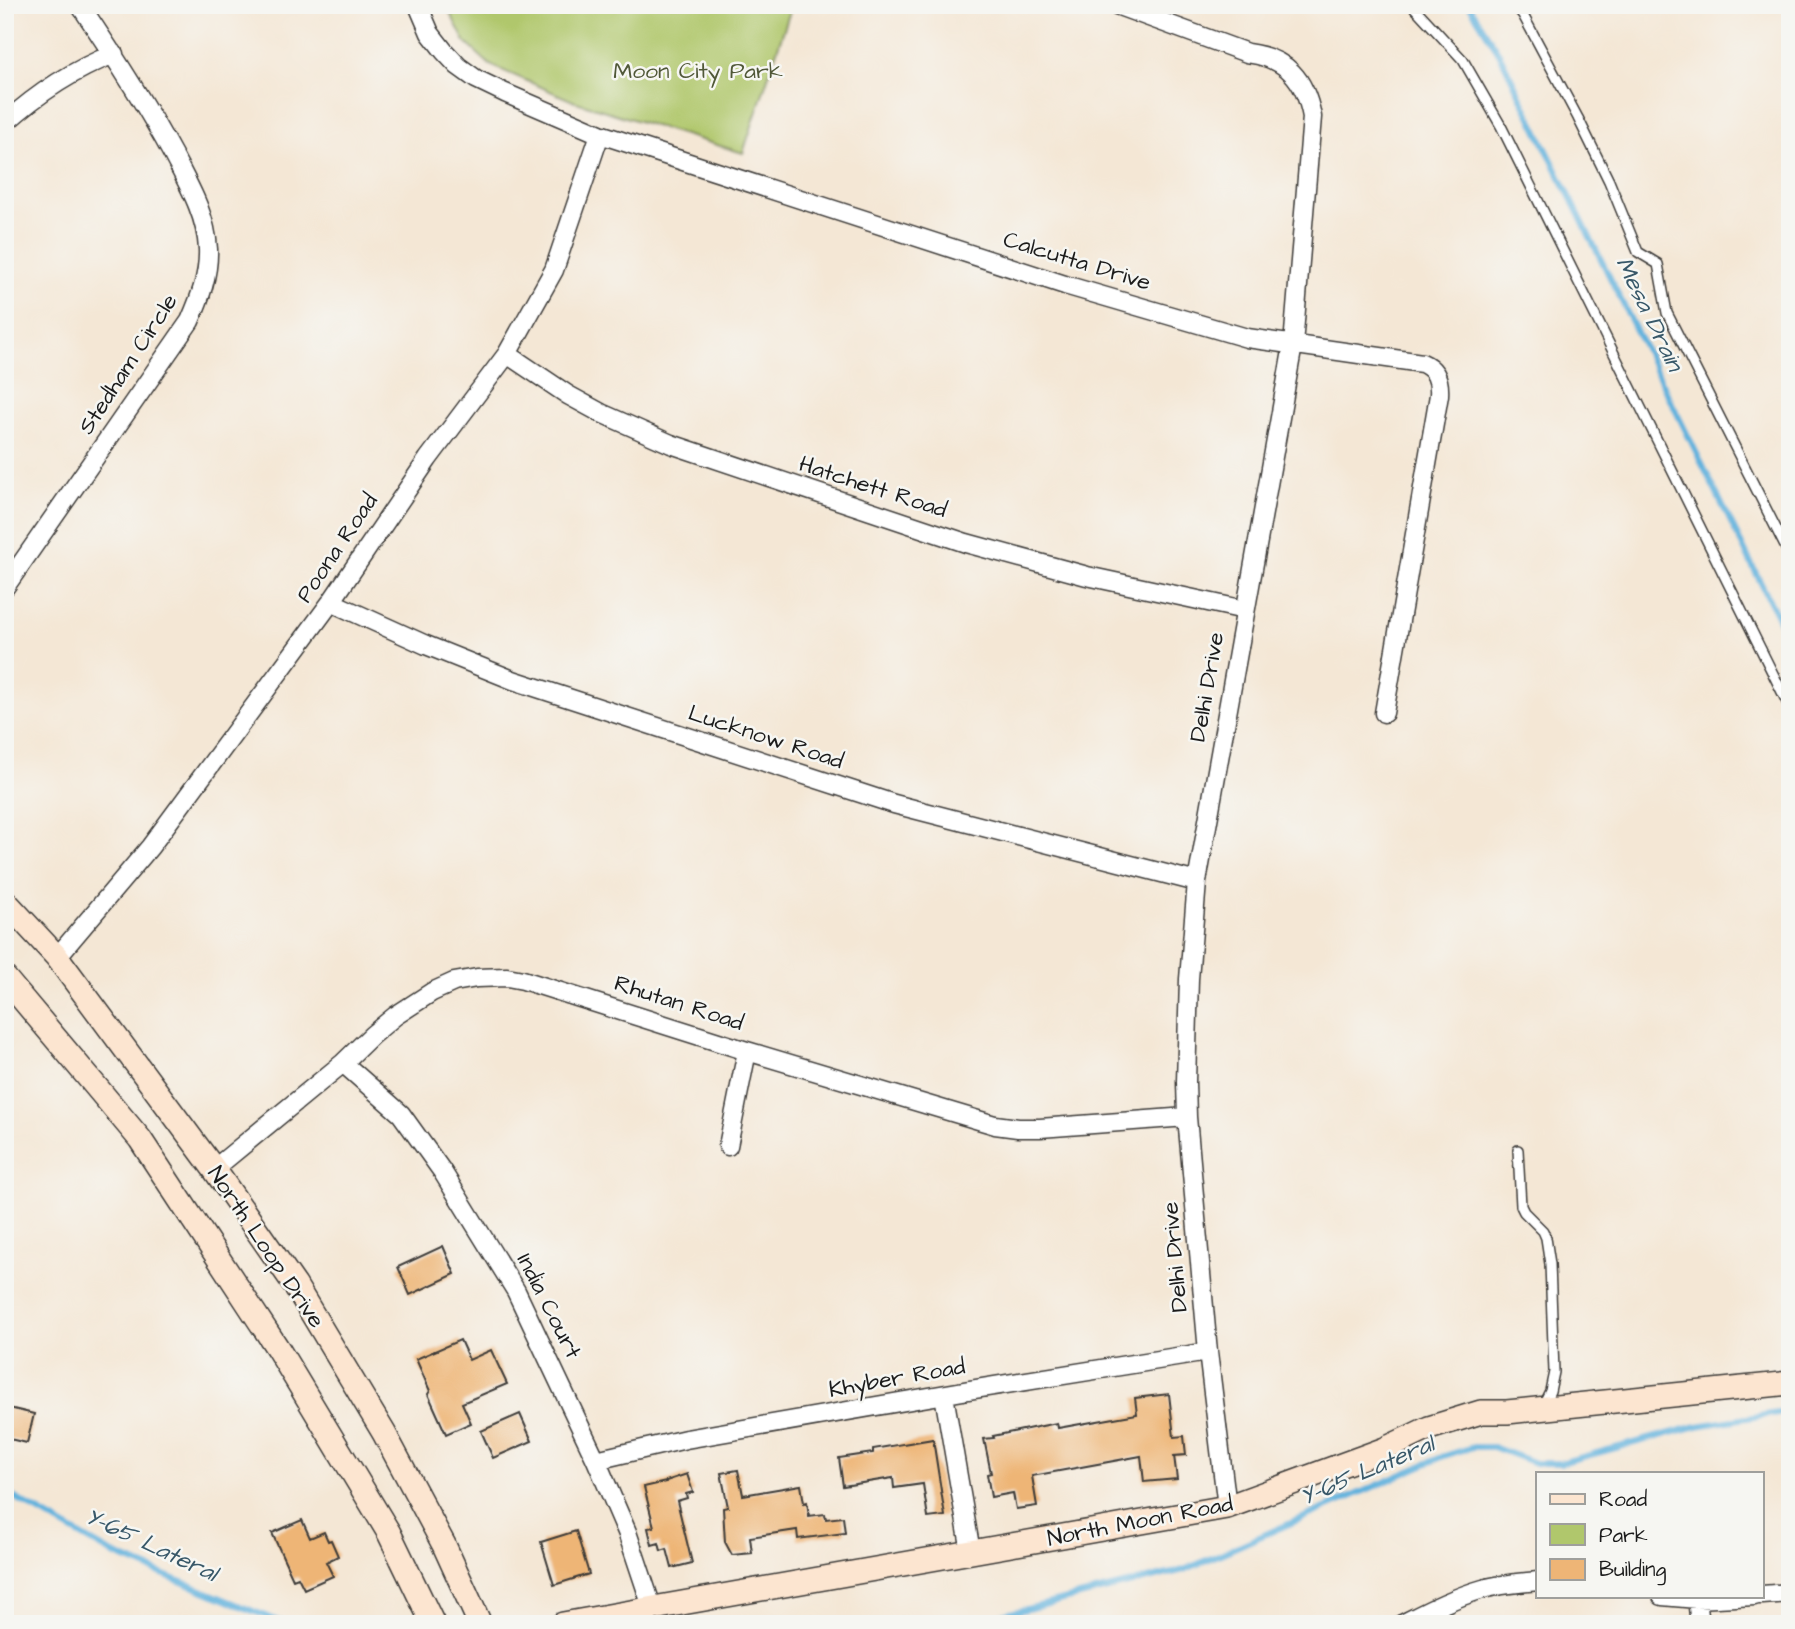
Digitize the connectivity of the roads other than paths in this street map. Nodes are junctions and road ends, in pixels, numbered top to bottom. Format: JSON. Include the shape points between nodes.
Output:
{"nodes":[{"id":1,"x":80,"y":5,"type":"edge"},
{"id":2,"x":418,"y":5,"type":"edge"},
{"id":3,"x":1116,"y":5,"type":"edge"},
{"id":4,"x":1412,"y":5,"type":"edge"},
{"id":5,"x":1515,"y":5,"type":"edge"},
{"id":6,"x":114,"y":54,"type":"junction"},
{"id":7,"x":5,"y":123,"type":"edge"},
{"id":8,"x":600,"y":134,"type":"junction"},
{"id":9,"x":1293,"y":345,"type":"junction"},
{"id":10,"x":507,"y":354,"type":"junction"},
{"id":11,"x":1790,"y":556,"type":"edge"},
{"id":12,"x":5,"y":587,"type":"edge"},
{"id":13,"x":331,"y":602,"type":"junction"},
{"id":14,"x":1245,"y":610,"type":"junction"},
{"id":15,"x":1790,"y":708,"type":"edge"},
{"id":16,"x":1384,"y":713,"type":"dead end"},
{"id":17,"x":1197,"y":882,"type":"junction"},
{"id":18,"x":5,"y":901,"type":"edge"},
{"id":19,"x":57,"y":957,"type":"junction"},
{"id":20,"x":5,"y":978,"type":"edge"},
{"id":21,"x":747,"y":1051,"type":"junction"},
{"id":22,"x":343,"y":1063,"type":"junction"},
{"id":23,"x":1187,"y":1117,"type":"junction"},
{"id":24,"x":728,"y":1146,"type":"dead end"},
{"id":25,"x":1518,"y":1150,"type":"dead end"},
{"id":26,"x":214,"y":1169,"type":"junction"},
{"id":27,"x":1208,"y":1352,"type":"junction"},
{"id":28,"x":1790,"y":1383,"type":"edge"},
{"id":29,"x":944,"y":1395,"type":"junction"},
{"id":30,"x":1541,"y":1408,"type":"junction"},
{"id":31,"x":596,"y":1460,"type":"junction"},
{"id":32,"x":1227,"y":1507,"type":"junction"},
{"id":33,"x":971,"y":1552,"type":"junction"},
{"id":34,"x":1536,"y":1581,"type":"edge"},
{"id":35,"x":1790,"y":1593,"type":"edge"},
{"id":36,"x":1764,"y":1595,"type":"edge"},
{"id":37,"x":1685,"y":1598,"type":"edge"},
{"id":38,"x":1716,"y":1598,"type":"edge"},
{"id":39,"x":1697,"y":1599,"type":"junction"},
{"id":40,"x":652,"y":1607,"type":"junction"},
{"id":41,"x":433,"y":1624,"type":"edge"},
{"id":42,"x":480,"y":1624,"type":"edge"},
{"id":43,"x":563,"y":1624,"type":"edge"},
{"id":44,"x":1402,"y":1624,"type":"edge"},
{"id":45,"x":1700,"y":1624,"type":"edge"}],
"edges":[{"from":1,"to":6,"type":"street","name":"Stedham Circle"},
{"from":2,"to":8,"type":"street","name":"Calcutta Drive","via":[[430,33],[475,79]]},
{"from":3,"to":9,"type":"street","name":"Delhi Drive","via":[[1276,60],[1309,98],[1312,117]]},
{"from":4,"to":15,"type":"lane","via":[[1463,60],[1500,126]]},
{"from":5,"to":11,"type":"lane","via":[[1578,118],[1638,252],[1658,264],[1667,313]]},
{"from":6,"to":7,"type":"street","via":[[51,86]]},
{"from":6,"to":12,"type":"street","name":"Stedham Circle","via":[[198,204],[208,250],[206,276],[190,321]]},
{"from":8,"to":9,"type":"street","name":"Calcutta Drive","via":[[1065,285],[1247,338]]},
{"from":8,"to":10,"type":"street","name":"Poona Road","via":[[554,270]]},
{"from":9,"to":14,"type":"street","name":"Delhi Drive"},
{"from":9,"to":16,"type":"street","name":"Calcutta Drive","via":[[1422,363],[1429,366],[1440,385]]},
{"from":10,"to":13,"type":"street","name":"Poona Road","via":[[428,459]]},
{"from":10,"to":14,"type":"street","name":"Hatchett Road","via":[[568,395],[671,444],[966,543],[1087,576]]},
{"from":13,"to":17,"type":"street","name":"Lucknow Road","via":[[513,681],[828,783]]},
{"from":13,"to":19,"type":"street","name":"Poona Road","via":[[150,847]]},
{"from":14,"to":17,"type":"street","name":"Delhi Drive"},
{"from":17,"to":23,"type":"street","name":"Delhi Drive","via":[[1189,979]]},
{"from":18,"to":19,"type":"main road","name":"North Loop Drive"},
{"from":19,"to":26,"type":"main road","name":"North Loop Drive"},
{"from":20,"to":41,"type":"main road","name":"North Loop Drive","via":[[140,1139],[292,1371],[389,1533]]},
{"from":21,"to":22,"type":"street","name":"Rhutan Road","via":[[507,977],[454,982],[432,992],[395,1016]]},
{"from":21,"to":23,"type":"street","name":"Rhutan Road","via":[[995,1125],[1040,1128]]},
{"from":21,"to":24,"type":"street"},
{"from":22,"to":26,"type":"street","name":"Rhutan Road"},
{"from":22,"to":31,"type":"street","name":"India Court","via":[[401,1114],[473,1219],[516,1291]]},
{"from":23,"to":27,"type":"street","name":"Delhi Drive"},
{"from":25,"to":30,"type":"lane","via":[[1521,1206],[1543,1231],[1550,1264],[1554,1372]]},
{"from":26,"to":42,"type":"main road","name":"North Loop Drive","via":[[295,1285],[384,1433]]},
{"from":27,"to":29,"type":"street","name":"Khyber Road"},
{"from":27,"to":32,"type":"street","name":"Delhi Drive"},
{"from":28,"to":30,"type":"main road","name":"North Moon Road"},
{"from":29,"to":31,"type":"street","name":"Khyber Road","via":[[686,1439]]},
{"from":29,"to":33,"type":"street"},
{"from":30,"to":32,"type":"main road","name":"North Moon Road","via":[[1481,1412],[1429,1427],[1385,1449]]},
{"from":31,"to":40,"type":"street","name":"India Court"},
{"from":32,"to":33,"type":"main road","name":"North Moon Road"},
{"from":33,"to":40,"type":"main road","name":"North Moon Road"},
{"from":34,"to":44,"type":"street","via":[[1483,1589]]},
{"from":35,"to":36,"type":"street"},
{"from":37,"to":39,"type":"street"},
{"from":38,"to":39,"type":"street"},
{"from":39,"to":45,"type":"street"},
{"from":40,"to":43,"type":"main road","name":"North Moon Road"}]}
